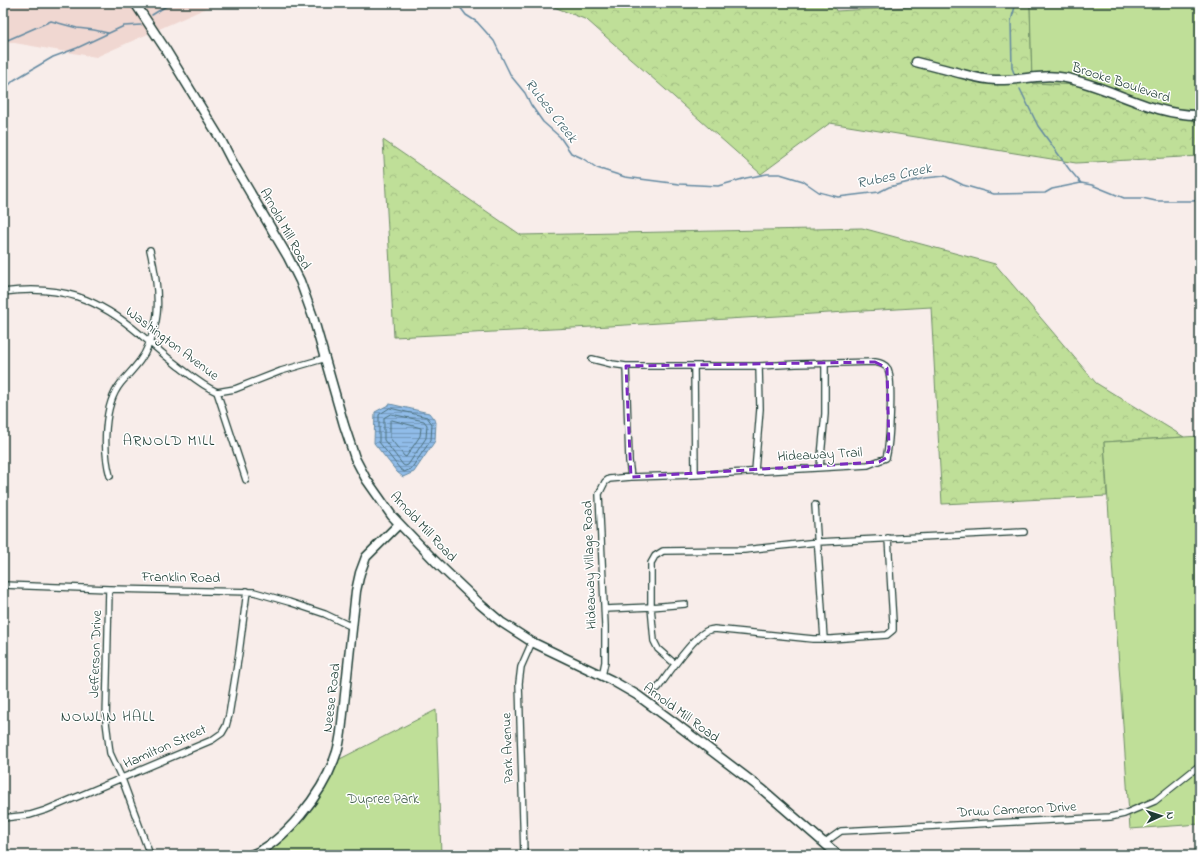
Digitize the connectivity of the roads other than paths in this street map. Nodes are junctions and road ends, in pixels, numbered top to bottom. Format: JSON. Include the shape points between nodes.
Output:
{"nodes":[{"id":1,"x":135,"y":3,"type":"edge"},
{"id":2,"x":916,"y":62,"type":"dead end"},
{"id":3,"x":1200,"y":115,"type":"edge"},
{"id":4,"x":150,"y":250,"type":"dead end"},
{"id":5,"x":3,"y":292,"type":"edge"},
{"id":6,"x":149,"y":342,"type":"junction"},
{"id":7,"x":326,"y":358,"type":"junction"},
{"id":8,"x":592,"y":359,"type":"dead end"},
{"id":9,"x":825,"y":363,"type":"junction"},
{"id":10,"x":626,"y":366,"type":"junction"},
{"id":11,"x":694,"y":366,"type":"junction"},
{"id":12,"x":759,"y":366,"type":"junction"},
{"id":13,"x":217,"y":392,"type":"junction"},
{"id":14,"x":820,"y":467,"type":"junction"},
{"id":15,"x":755,"y":471,"type":"junction"},
{"id":16,"x":695,"y":475,"type":"junction"},
{"id":17,"x":110,"y":476,"type":"dead end"},
{"id":18,"x":631,"y":477,"type":"junction"},
{"id":19,"x":246,"y":480,"type":"dead end"},
{"id":20,"x":815,"y":505,"type":"dead end"},
{"id":21,"x":399,"y":524,"type":"junction"},
{"id":22,"x":1024,"y":532,"type":"dead end"},
{"id":23,"x":888,"y":538,"type":"junction"},
{"id":24,"x":818,"y":542,"type":"junction"},
{"id":25,"x":3,"y":585,"type":"edge"},
{"id":26,"x":109,"y":589,"type":"junction"},
{"id":27,"x":247,"y":591,"type":"junction"},
{"id":28,"x":685,"y":604,"type":"dead end"},
{"id":29,"x":651,"y":607,"type":"junction"},
{"id":30,"x":604,"y":609,"type":"junction"},
{"id":31,"x":352,"y":625,"type":"junction"},
{"id":32,"x":824,"y":639,"type":"junction"},
{"id":33,"x":532,"y":642,"type":"junction"},
{"id":34,"x":675,"y":664,"type":"junction"},
{"id":35,"x":602,"y":676,"type":"junction"},
{"id":36,"x":658,"y":688,"type":"dead end"},
{"id":37,"x":1200,"y":765,"type":"edge"},
{"id":38,"x":122,"y":779,"type":"junction"},
{"id":39,"x":3,"y":818,"type":"edge"},
{"id":40,"x":824,"y":843,"type":"junction"},
{"id":41,"x":150,"y":855,"type":"edge"},
{"id":42,"x":251,"y":855,"type":"edge"},
{"id":43,"x":524,"y":855,"type":"edge"},
{"id":44,"x":838,"y":855,"type":"edge"}],
"edges":[{"from":1,"to":7,"type":"main road","name":"Arnold Mill Road","via":[[221,140],[288,257],[306,295]]},
{"from":2,"to":3,"type":"main road","name":"Brooke Boulevard","via":[[983,79],[1057,76],[1171,113]]},
{"from":4,"to":6,"type":"street","via":[[157,302],[156,318]]},
{"from":5,"to":6,"type":"street","name":"Washington Avenue","via":[[31,289],[73,294],[102,307]]},
{"from":6,"to":13,"type":"street","name":"Washington Avenue","via":[[166,357]]},
{"from":6,"to":17,"type":"street","via":[[145,352],[112,398],[106,437]]},
{"from":7,"to":13,"type":"street","name":"Washington Avenue","via":[[235,389]]},
{"from":7,"to":21,"type":"main road","name":"Arnold Mill Road","via":[[355,458],[372,489]]},
{"from":8,"to":10,"type":"street","name":"Hideaway Trail"},
{"from":9,"to":12,"type":"street","name":"Hideaway Trail"},
{"from":9,"to":14,"type":"street","via":[[825,414]]},
{"from":9,"to":14,"type":"street","name":"Hideaway Trail","via":[[875,362],[882,363],[887,368],[889,449],[886,458],[868,465]]},
{"from":10,"to":11,"type":"street","name":"Hideaway Trail"},
{"from":10,"to":18,"type":"street"},
{"from":11,"to":12,"type":"street","name":"Hideaway Trail"},
{"from":11,"to":16,"type":"street"},
{"from":12,"to":15,"type":"street","via":[[760,410]]},
{"from":13,"to":19,"type":"street"},
{"from":14,"to":15,"type":"street","name":"Hideaway Trail"},
{"from":15,"to":16,"type":"street","name":"Hideaway Trail"},
{"from":16,"to":18,"type":"street","name":"Hideaway Trail"},
{"from":18,"to":30,"type":"street","name":"Hideaway Village Road","via":[[609,479],[599,494]]},
{"from":20,"to":24,"type":"street"},
{"from":21,"to":31,"type":"main road","name":"Neese Road","via":[[366,557],[358,580]]},
{"from":21,"to":33,"type":"main road","name":"Arnold Mill Road","via":[[481,605],[510,629]]},
{"from":22,"to":23,"type":"street"},
{"from":23,"to":24,"type":"street"},
{"from":23,"to":32,"type":"street","via":[[893,630],[887,635]]},
{"from":24,"to":29,"type":"street","via":[[744,550],[664,551],[651,563]]},
{"from":24,"to":32,"type":"street"},
{"from":25,"to":26,"type":"street","name":"Franklin Road"},
{"from":26,"to":27,"type":"street","name":"Franklin Road"},
{"from":26,"to":38,"type":"street","name":"Jefferson Drive","via":[[106,722],[110,753]]},
{"from":27,"to":31,"type":"street","name":"Franklin Road","via":[[289,602]]},
{"from":27,"to":38,"type":"street","name":"Hamilton Street","via":[[229,715],[222,734]]},
{"from":28,"to":29,"type":"street"},
{"from":29,"to":30,"type":"street"},
{"from":29,"to":34,"type":"street","via":[[654,641],[658,649]]},
{"from":30,"to":35,"type":"street","name":"Hideaway Village Road","via":[[605,662]]},
{"from":31,"to":42,"type":"main road","name":"Neese Road","via":[[343,718],[334,761],[304,811],[274,842]]},
{"from":32,"to":34,"type":"street","via":[[714,629],[699,636]]},
{"from":33,"to":35,"type":"main road","name":"Arnold Mill Road"},
{"from":33,"to":43,"type":"street","name":"Park Avenue","via":[[521,667],[519,682]]},
{"from":34,"to":36,"type":"street"},
{"from":35,"to":40,"type":"main road","name":"Arnold Mill Road","via":[[637,695],[670,718],[763,790]]},
{"from":37,"to":40,"type":"street","name":"Druw Cameron Drive","via":[[1155,801],[1110,817],[841,831]]},
{"from":38,"to":39,"type":"street","name":"Hamilton Street","via":[[30,815]]},
{"from":38,"to":41,"type":"street","name":"Jefferson Drive"},
{"from":40,"to":44,"type":"main road","name":"Arnold Mill Road"}]}
